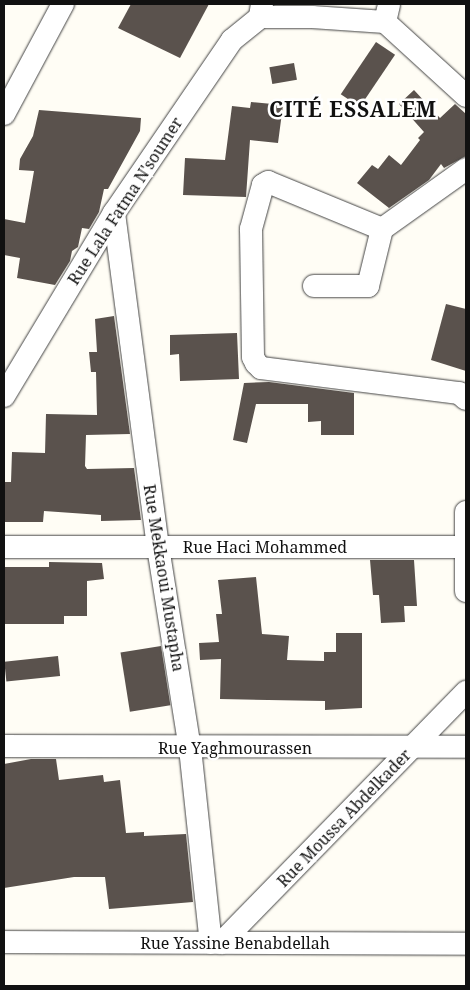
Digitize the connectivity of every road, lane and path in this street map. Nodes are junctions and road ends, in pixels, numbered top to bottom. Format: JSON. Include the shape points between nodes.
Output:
{"nodes":[{"id":1,"x":63,"y":4,"type":"edge"},
{"id":2,"x":261,"y":10,"type":"edge"},
{"id":3,"x":387,"y":13,"type":"edge"},
{"id":4,"x":466,"y":96,"type":"edge"},
{"id":5,"x":4,"y":114,"type":"edge"},
{"id":6,"x":466,"y":169,"type":"edge"},
{"id":7,"x":114,"y":213,"type":"junction"},
{"id":8,"x":382,"y":229,"type":"junction"},
{"id":9,"x":314,"y":286,"type":"dead end"},
{"id":10,"x":4,"y":396,"type":"edge"},
{"id":11,"x":466,"y":399,"type":"edge"},
{"id":12,"x":466,"y":512,"type":"edge"},
{"id":13,"x":4,"y":547,"type":"edge"},
{"id":14,"x":158,"y":547,"type":"junction"},
{"id":15,"x":466,"y":547,"type":"edge"},
{"id":16,"x":466,"y":591,"type":"edge"},
{"id":17,"x":466,"y":692,"type":"edge"},
{"id":18,"x":4,"y":746,"type":"edge"},
{"id":19,"x":466,"y":747,"type":"edge"},
{"id":20,"x":190,"y":748,"type":"junction"},
{"id":21,"x":410,"y":749,"type":"junction"},
{"id":22,"x":4,"y":942,"type":"edge"},
{"id":23,"x":216,"y":943,"type":"junction"},
{"id":24,"x":466,"y":944,"type":"edge"}],
"edges":[{"from":1,"to":5,"type":"street"},
{"from":2,"to":3,"type":"street","via":[[312,17]]},
{"from":2,"to":7,"type":"street","name":"Rue Lala Fatma N'soumer","via":[[232,40]]},
{"from":3,"to":4,"type":"street"},
{"from":6,"to":8,"type":"street"},
{"from":7,"to":10,"type":"street","name":"Rue Lala Fatma N'soumer"},
{"from":7,"to":14,"type":"street","name":"Rue Mekkaoui Mustapha"},
{"from":8,"to":9,"type":"street","via":[[368,286]]},
{"from":8,"to":11,"type":"street","via":[[274,182],[263,185],[251,229],[253,357],[261,368],[459,393]]},
{"from":12,"to":15,"type":"street"},
{"from":13,"to":14,"type":"street","name":"Rue Haci Mohammed"},
{"from":14,"to":15,"type":"street","name":"Rue Haci Mohammed"},
{"from":14,"to":20,"type":"street","name":"Rue Mekkaoui Mustapha"},
{"from":15,"to":16,"type":"street"},
{"from":17,"to":21,"type":"street","name":"Rue Moussa Abdelkader"},
{"from":18,"to":20,"type":"street","name":"Rue Yaghmourassen"},
{"from":19,"to":21,"type":"street","name":"Rue Yaghmourassen"},
{"from":20,"to":21,"type":"street","name":"Rue Yaghmourassen"},
{"from":20,"to":23,"type":"street","name":"Rue Mekkaoui Mustapha"},
{"from":21,"to":23,"type":"street","name":"Rue Moussa Abdelkader"},
{"from":22,"to":23,"type":"street","name":"Rue Yassine Benabdellah"},
{"from":23,"to":24,"type":"street","name":"Rue Yassine Benabdellah"}]}
